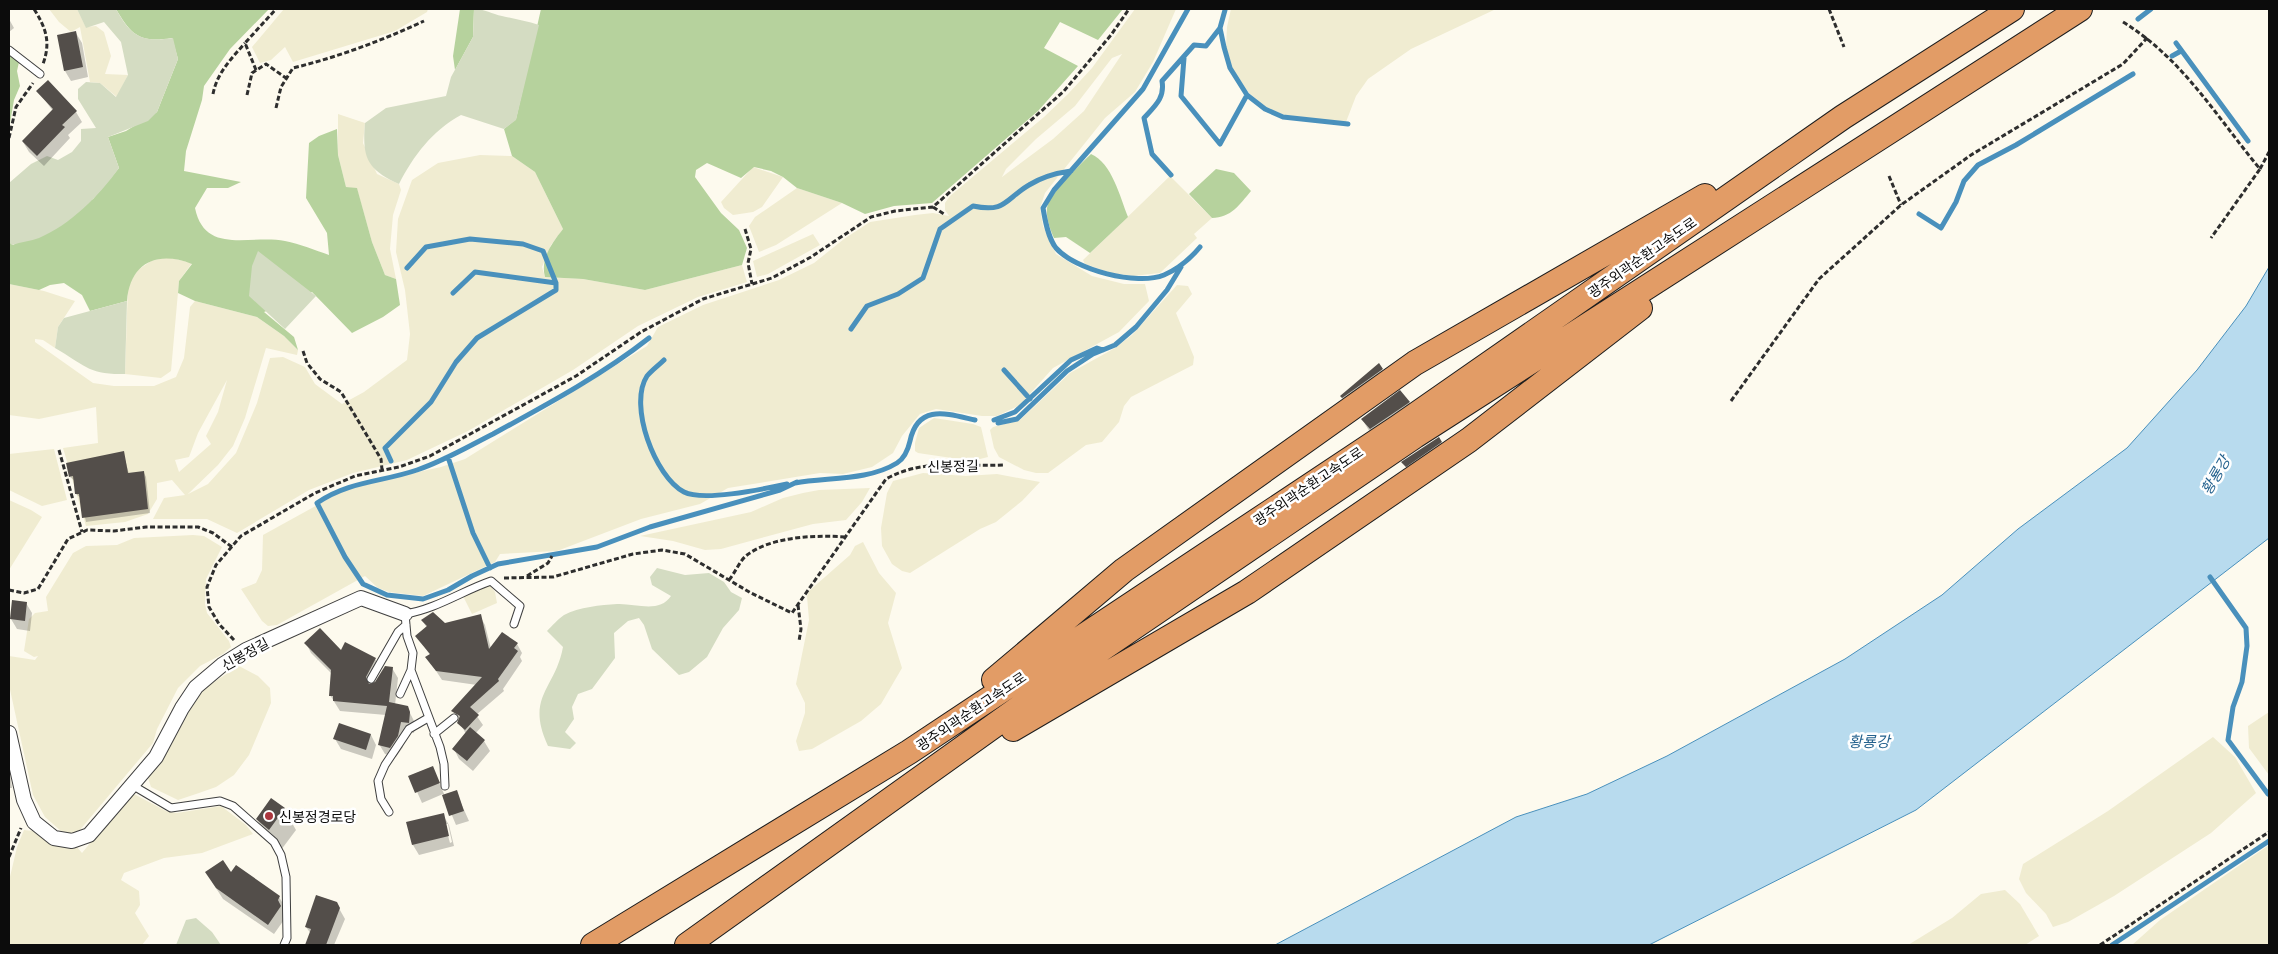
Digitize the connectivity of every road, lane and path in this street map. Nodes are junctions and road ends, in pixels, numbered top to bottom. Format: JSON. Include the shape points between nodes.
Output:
{"nodes":[{"id":1,"x":276,"y":9,"type":"edge"},
{"id":2,"x":1129,"y":9,"type":"edge"},
{"id":3,"x":1828,"y":9,"type":"edge"},
{"id":4,"x":2012,"y":9,"type":"edge"},
{"id":5,"x":2080,"y":9,"type":"edge"},
{"id":6,"x":424,"y":21,"type":"dead end"},
{"id":7,"x":2123,"y":22,"type":"dead end"},
{"id":8,"x":2148,"y":37,"type":"junction"},
{"id":9,"x":245,"y":43,"type":"junction"},
{"id":10,"x":1844,"y":47,"type":"dead end"},
{"id":11,"x":9,"y":50,"type":"edge"},
{"id":12,"x":256,"y":70,"type":"junction"},
{"id":13,"x":40,"y":74,"type":"dead end"},
{"id":14,"x":286,"y":78,"type":"junction"},
{"id":15,"x":213,"y":94,"type":"dead end"},
{"id":16,"x":247,"y":95,"type":"dead end"},
{"id":17,"x":276,"y":108,"type":"dead end"},
{"id":18,"x":1843,"y":117,"type":"junction"},
{"id":19,"x":2269,"y":152,"type":"edge"},
{"id":20,"x":2260,"y":169,"type":"junction"},
{"id":21,"x":1889,"y":176,"type":"dead end"},
{"id":22,"x":1901,"y":205,"type":"junction"},
{"id":23,"x":934,"y":207,"type":"junction"},
{"id":24,"x":944,"y":214,"type":"dead end"},
{"id":25,"x":1757,"y":216,"type":"junction"},
{"id":26,"x":745,"y":229,"type":"dead end"},
{"id":27,"x":2211,"y":238,"type":"dead end"},
{"id":28,"x":752,"y":284,"type":"junction"},
{"id":29,"x":303,"y":351,"type":"dead end"},
{"id":30,"x":1731,"y":401,"type":"dead end"},
{"id":31,"x":59,"y":450,"type":"dead end"},
{"id":32,"x":1003,"y":465,"type":"dead end"},
{"id":33,"x":382,"y":470,"type":"junction"},
{"id":34,"x":82,"y":532,"type":"junction"},
{"id":35,"x":846,"y":537,"type":"junction"},
{"id":36,"x":232,"y":547,"type":"junction"},
{"id":37,"x":552,"y":556,"type":"dead end"},
{"id":38,"x":526,"y":576,"type":"junction"},
{"id":39,"x":730,"y":580,"type":"junction"},
{"id":40,"x":491,"y":581,"type":"junction"},
{"id":41,"x":9,"y":590,"type":"edge"},
{"id":42,"x":798,"y":604,"type":"junction"},
{"id":43,"x":406,"y":620,"type":"junction"},
{"id":44,"x":514,"y":624,"type":"dead end"},
{"id":45,"x":799,"y":641,"type":"dead end"},
{"id":46,"x":246,"y":650,"type":"junction"},
{"id":47,"x":411,"y":670,"type":"junction"},
{"id":48,"x":371,"y":679,"type":"dead end"},
{"id":49,"x":400,"y":694,"type":"dead end"},
{"id":50,"x":428,"y":718,"type":"junction"},
{"id":51,"x":454,"y":718,"type":"dead end"},
{"id":52,"x":9,"y":733,"type":"edge"},
{"id":53,"x":434,"y":734,"type":"junction"},
{"id":54,"x":909,"y":752,"type":"junction"},
{"id":55,"x":132,"y":785,"type":"junction"},
{"id":56,"x":445,"y":786,"type":"dead end"},
{"id":57,"x":878,"y":809,"type":"junction"},
{"id":58,"x":390,"y":812,"type":"dead end"},
{"id":59,"x":33,"y":819,"type":"junction"},
{"id":60,"x":2269,"y":832,"type":"edge"},
{"id":61,"x":9,"y":857,"type":"edge"},
{"id":62,"x":284,"y":945,"type":"edge"},
{"id":63,"x":593,"y":945,"type":"edge"},
{"id":64,"x":687,"y":945,"type":"edge"},
{"id":65,"x":2100,"y":945,"type":"edge"}],
"edges":[{"from":1,"to":9,"type":"path"},
{"from":2,"to":23,"type":"path","via":[[1064,92]]},
{"from":3,"to":10,"type":"path"},
{"from":4,"to":18,"type":"highway","name":"광주외곽순환고속도로"},
{"from":5,"to":25,"type":"highway","name":"광주외곽순환고속도로"},
{"from":6,"to":14,"type":"path","via":[[326,60],[293,68]]},
{"from":7,"to":8,"type":"path"},
{"from":8,"to":20,"type":"path","via":[[2179,66]]},
{"from":8,"to":22,"type":"path","via":[[2123,64],[1971,155]]},
{"from":9,"to":12,"type":"path"},
{"from":9,"to":15,"type":"path","via":[[220,75]]},
{"from":11,"to":13,"type":"lane"},
{"from":12,"to":14,"type":"path","via":[[266,64]]},
{"from":12,"to":16,"type":"path","via":[[252,73]]},
{"from":14,"to":17,"type":"path"},
{"from":18,"to":54,"type":"highway","name":"광주외곽순환고속도로","via":[[1398,427]]},
{"from":18,"to":54,"type":"highway","via":[[1415,363],[1124,570]]},
{"from":19,"to":20,"type":"path"},
{"from":20,"to":27,"type":"path"},
{"from":21,"to":22,"type":"path"},
{"from":22,"to":30,"type":"path","via":[[1819,278]]},
{"from":23,"to":24,"type":"path"},
{"from":23,"to":28,"type":"path","via":[[871,217],[811,257],[772,278]]},
{"from":25,"to":57,"type":"highway","name":"광주외곽순환고속도로","via":[[1415,436],[1093,655]]},
{"from":25,"to":57,"type":"highway","via":[[1470,440],[1246,592]]},
{"from":26,"to":28,"type":"path","via":[[751,249],[748,263]]},
{"from":28,"to":33,"type":"path","via":[[703,300],[640,332],[576,376],[430,456]]},
{"from":29,"to":33,"type":"path","via":[[320,379],[341,392],[381,459]]},
{"from":31,"to":34,"type":"path"},
{"from":32,"to":35,"type":"path","name":"신봉정길","via":[[935,464],[903,470],[886,479]]},
{"from":33,"to":36,"type":"path","via":[[354,476],[315,493],[241,536]]},
{"from":34,"to":36,"type":"path","via":[[198,527]]},
{"from":34,"to":41,"type":"path","via":[[68,539],[38,589],[24,593]]},
{"from":35,"to":39,"type":"path","via":[[820,535],[776,541],[747,555]]},
{"from":35,"to":42,"type":"path","name":"신봉정길"},
{"from":36,"to":46,"type":"path","via":[[216,565],[207,586],[209,607],[219,624]]},
{"from":37,"to":38,"type":"path","via":[[548,563]]},
{"from":38,"to":39,"type":"path","via":[[553,577],[633,554],[662,550],[685,554]]},
{"from":38,"to":40,"type":"path"},
{"from":39,"to":42,"type":"path","via":[[792,613]]},
{"from":40,"to":43,"type":"lane"},
{"from":40,"to":44,"type":"lane","via":[[520,606]]},
{"from":42,"to":45,"type":"path"},
{"from":43,"to":46,"type":"street","name":"신봉정길","via":[[361,598]]},
{"from":43,"to":47,"type":"lane","via":[[413,653]]},
{"from":43,"to":48,"type":"lane"},
{"from":46,"to":55,"type":"street","name":"신봉정길","via":[[196,687],[156,757]]},
{"from":47,"to":49,"type":"lane"},
{"from":47,"to":50,"type":"lane"},
{"from":50,"to":53,"type":"lane"},
{"from":50,"to":58,"type":"lane","via":[[409,729],[378,780],[381,799]]},
{"from":51,"to":53,"type":"lane"},
{"from":52,"to":59,"type":"street","name":"신봉정길","via":[[24,800]]},
{"from":53,"to":56,"type":"lane","via":[[444,764]]},
{"from":54,"to":63,"type":"highway","name":"광주외곽순환고속도로"},
{"from":55,"to":59,"type":"street","name":"신봉정길","via":[[89,835],[72,841],[54,838]]},
{"from":55,"to":62,"type":"lane","via":[[171,808],[220,801],[232,806],[274,842],[286,877],[288,938]]},
{"from":57,"to":64,"type":"highway","name":"광주외곽순환고속도로"},
{"from":59,"to":61,"type":"path","via":[[24,824],[15,838]]},
{"from":60,"to":65,"type":"path"}]}
